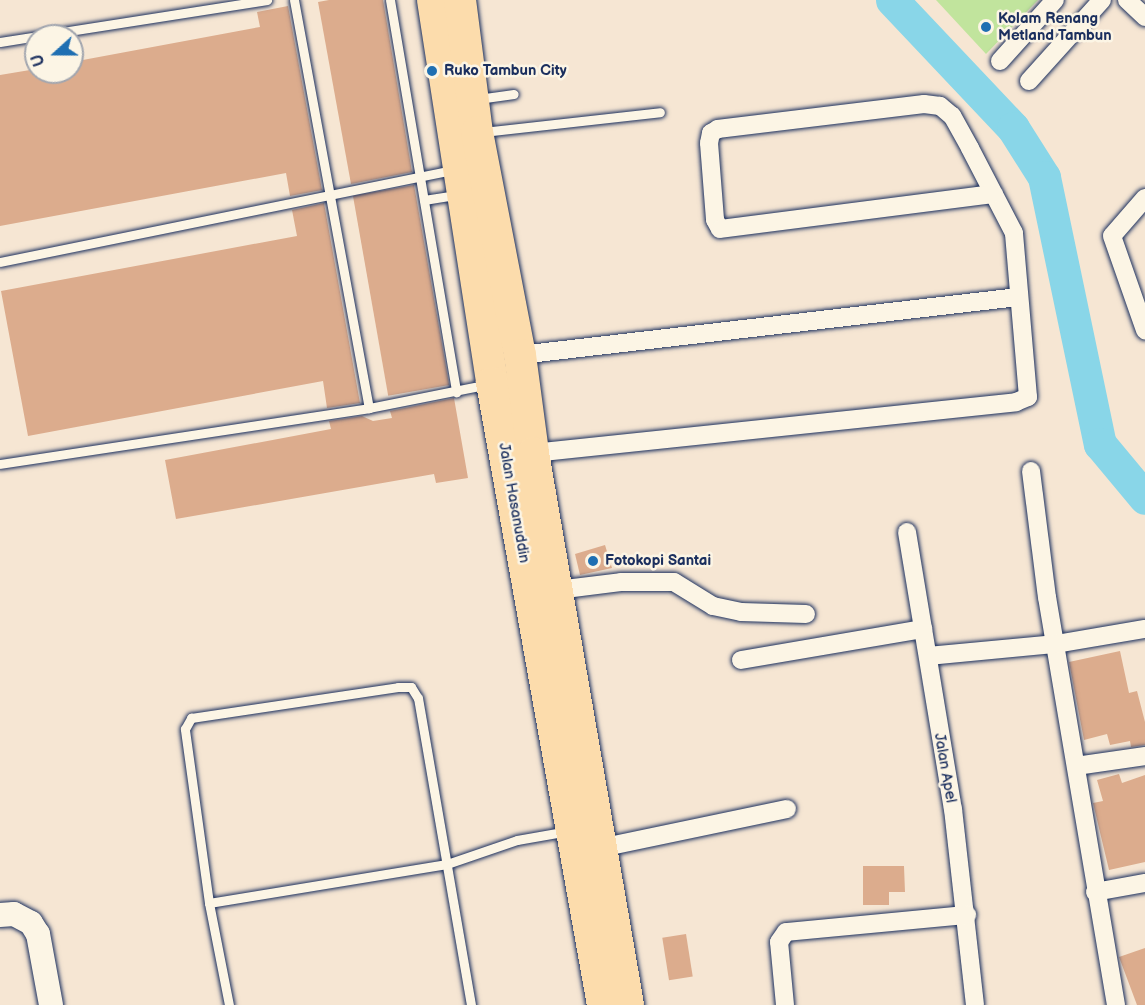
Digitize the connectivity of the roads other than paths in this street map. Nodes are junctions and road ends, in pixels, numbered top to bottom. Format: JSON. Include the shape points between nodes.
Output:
{"nodes":[{"id":1,"x":267,"y":0,"type":"edge"},
{"id":2,"x":294,"y":0,"type":"edge"},
{"id":3,"x":390,"y":0,"type":"edge"},
{"id":4,"x":433,"y":0,"type":"edge"},
{"id":5,"x":460,"y":0,"type":"edge"},
{"id":6,"x":1055,"y":0,"type":"edge"},
{"id":7,"x":1102,"y":0,"type":"edge"},
{"id":8,"x":1127,"y":0,"type":"edge"},
{"id":9,"x":1145,"y":17,"type":"edge"},
{"id":10,"x":84,"y":29,"type":"edge"},
{"id":11,"x":24,"y":38,"type":"edge"},
{"id":12,"x":0,"y":42,"type":"edge"},
{"id":13,"x":1000,"y":61,"type":"dead end"},
{"id":14,"x":1029,"y":81,"type":"dead end"},
{"id":15,"x":514,"y":94,"type":"dead end"},
{"id":16,"x":472,"y":100,"type":"junction"},
{"id":17,"x":660,"y":112,"type":"dead end"},
{"id":18,"x":477,"y":132,"type":"junction"},
{"id":19,"x":419,"y":176,"type":"junction"},
{"id":20,"x":461,"y":181,"type":"junction"},
{"id":21,"x":330,"y":194,"type":"junction"},
{"id":22,"x":993,"y":194,"type":"junction"},
{"id":23,"x":1145,"y":198,"type":"edge"},
{"id":24,"x":423,"y":200,"type":"junction"},
{"id":25,"x":0,"y":262,"type":"edge"},
{"id":26,"x":1018,"y":297,"type":"junction"},
{"id":27,"x":1145,"y":330,"type":"edge"},
{"id":28,"x":529,"y":354,"type":"junction"},
{"id":29,"x":480,"y":386,"type":"junction"},
{"id":30,"x":456,"y":392,"type":"junction"},
{"id":31,"x":369,"y":408,"type":"junction"},
{"id":32,"x":533,"y":453,"type":"junction"},
{"id":33,"x":0,"y":464,"type":"edge"},
{"id":34,"x":1031,"y":471,"type":"dead end"},
{"id":35,"x":907,"y":532,"type":"dead end"},
{"id":36,"x":557,"y":590,"type":"junction"},
{"id":37,"x":806,"y":614,"type":"dead end"},
{"id":38,"x":923,"y":629,"type":"junction"},
{"id":39,"x":1145,"y":629,"type":"edge"},
{"id":40,"x":1056,"y":644,"type":"junction"},
{"id":41,"x":928,"y":656,"type":"junction"},
{"id":42,"x":741,"y":660,"type":"dead end"},
{"id":43,"x":1145,"y":756,"type":"edge"},
{"id":44,"x":1076,"y":766,"type":"junction"},
{"id":45,"x":787,"y":809,"type":"dead end"},
{"id":46,"x":574,"y":830,"type":"junction"},
{"id":47,"x":600,"y":848,"type":"junction"},
{"id":48,"x":447,"y":864,"type":"junction"},
{"id":49,"x":1145,"y":884,"type":"edge"},
{"id":50,"x":1095,"y":892,"type":"junction"},
{"id":51,"x":209,"y":903,"type":"junction"},
{"id":52,"x":0,"y":915,"type":"edge"},
{"id":53,"x":967,"y":915,"type":"junction"},
{"id":54,"x":51,"y":1005,"type":"edge"},
{"id":55,"x":229,"y":1005,"type":"edge"},
{"id":56,"x":471,"y":1005,"type":"edge"},
{"id":57,"x":603,"y":1005,"type":"edge"},
{"id":58,"x":628,"y":1005,"type":"edge"},
{"id":59,"x":785,"y":1005,"type":"edge"},
{"id":60,"x":975,"y":1005,"type":"edge"},
{"id":61,"x":1116,"y":1005,"type":"edge"}],
"edges":[{"from":1,"to":10,"type":"lane"},
{"from":2,"to":21,"type":"lane"},
{"from":3,"to":19,"type":"lane"},
{"from":4,"to":20,"type":"highway","name":"Jalan Hasanuddin"},
{"from":5,"to":16,"type":"highway","name":"Jalan Hasanuddin"},
{"from":6,"to":13,"type":"street"},
{"from":7,"to":14,"type":"street"},
{"from":8,"to":9,"type":"street"},
{"from":11,"to":12,"type":"lane"},
{"from":15,"to":16,"type":"lane"},
{"from":16,"to":18,"type":"highway","name":"Jalan Hasanuddin"},
{"from":17,"to":18,"type":"lane"},
{"from":18,"to":28,"type":"highway","name":"Jalan Hasanuddin"},
{"from":19,"to":20,"type":"lane"},
{"from":19,"to":21,"type":"lane"},
{"from":19,"to":24,"type":"lane"},
{"from":20,"to":24,"type":"lane"},
{"from":20,"to":29,"type":"highway","name":"Jalan Hasanuddin"},
{"from":21,"to":25,"type":"lane"},
{"from":21,"to":31,"type":"lane"},
{"from":22,"to":22,"type":"street","via":[[952,116],[940,106],[718,129],[711,133],[709,143],[715,219],[720,229]]},
{"from":22,"to":26,"type":"street","via":[[1014,233]]},
{"from":23,"to":27,"type":"street","via":[[1112,236]]},
{"from":24,"to":30,"type":"lane"},
{"from":26,"to":28,"type":"street"},
{"from":26,"to":32,"type":"street","via":[[1030,388],[1028,397],[1016,402]]},
{"from":28,"to":32,"type":"highway","name":"Jalan Hasanuddin"},
{"from":29,"to":30,"type":"lane"},
{"from":29,"to":46,"type":"highway","name":"Jalan Hasanuddin"},
{"from":30,"to":31,"type":"lane"},
{"from":31,"to":33,"type":"lane"},
{"from":32,"to":36,"type":"highway","name":"Jalan Hasanuddin"},
{"from":34,"to":40,"type":"street"},
{"from":35,"to":38,"type":"street","name":"Jalan Apel"},
{"from":36,"to":37,"type":"street","via":[[621,582],[674,582],[713,606],[741,612]]},
{"from":36,"to":47,"type":"highway","name":"Jalan Hasanuddin"},
{"from":38,"to":41,"type":"street","name":"Jalan Apel"},
{"from":38,"to":42,"type":"street"},
{"from":39,"to":40,"type":"street"},
{"from":40,"to":41,"type":"street"},
{"from":40,"to":44,"type":"street"},
{"from":41,"to":53,"type":"street","name":"Jalan Apel"},
{"from":43,"to":44,"type":"street"},
{"from":44,"to":50,"type":"street"},
{"from":45,"to":47,"type":"street"},
{"from":46,"to":48,"type":"lane","via":[[517,840]]},
{"from":46,"to":57,"type":"highway","name":"Jalan Hasanuddin"},
{"from":47,"to":58,"type":"highway","name":"Jalan Hasanuddin"},
{"from":48,"to":51,"type":"lane"},
{"from":48,"to":51,"type":"lane","via":[[418,698],[411,687],[191,718],[185,729],[185,744]]},
{"from":48,"to":56,"type":"lane"},
{"from":49,"to":50,"type":"street"},
{"from":50,"to":61,"type":"street"},
{"from":51,"to":55,"type":"lane"},
{"from":52,"to":54,"type":"street","via":[[14,914],[31,923],[38,934]]},
{"from":53,"to":59,"type":"street","via":[[786,932],[779,942]]},
{"from":53,"to":60,"type":"street","name":"Jalan Apel"}]}
